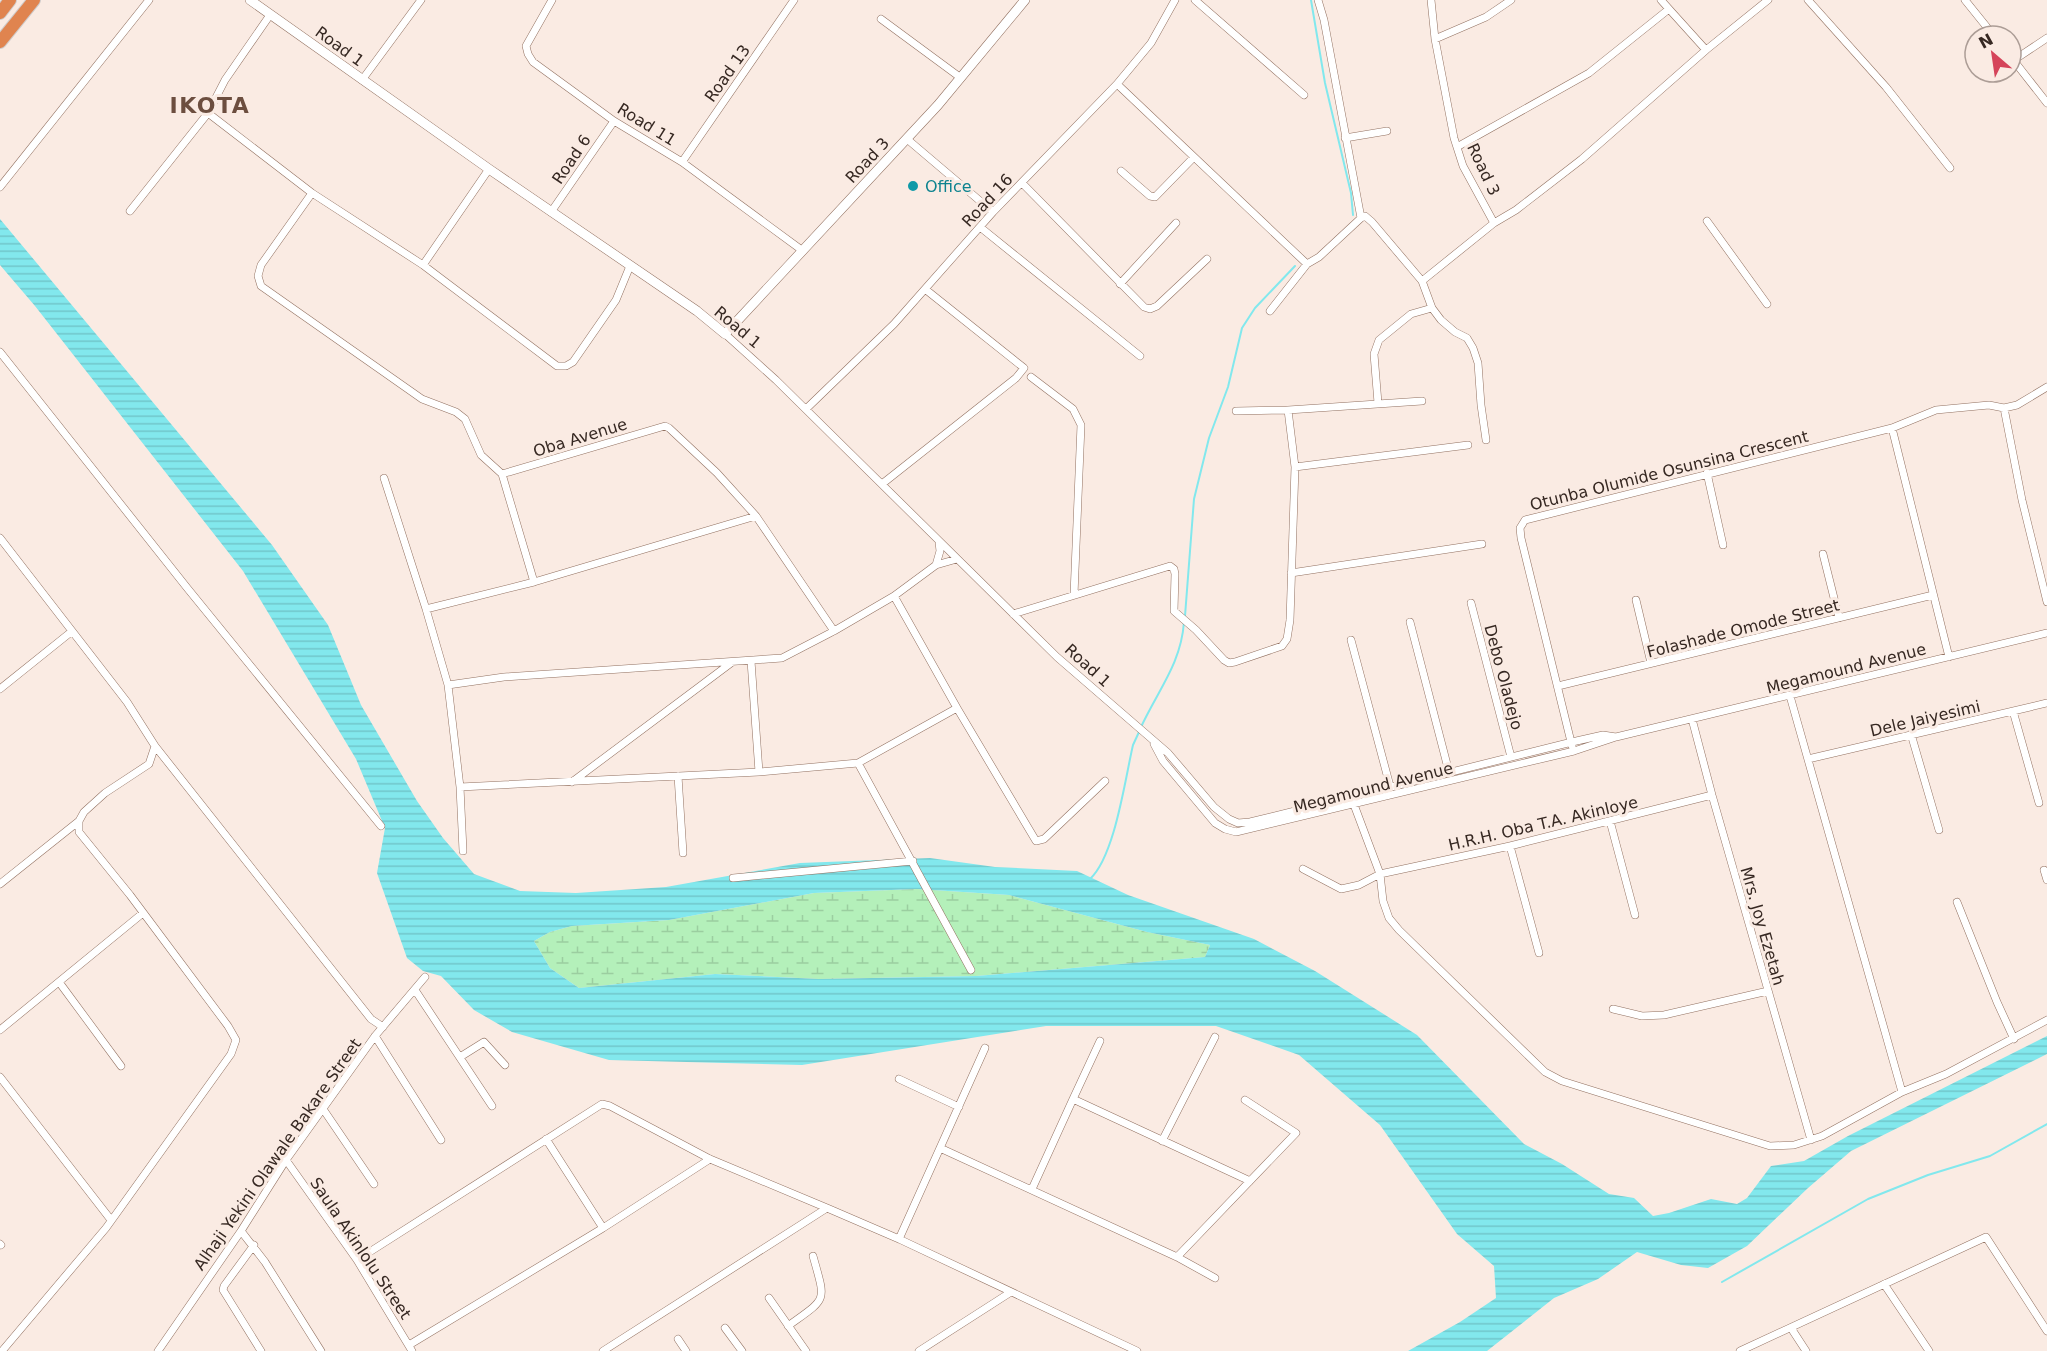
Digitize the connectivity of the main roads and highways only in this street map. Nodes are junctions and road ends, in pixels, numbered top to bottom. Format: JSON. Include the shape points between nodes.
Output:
{"nodes":[{"id":1,"x":10,"y":0,"type":"edge"},
{"id":2,"x":34,"y":0,"type":"edge"},
{"id":3,"x":0,"y":13,"type":"edge"},
{"id":4,"x":0,"y":42,"type":"edge"}],
"edges":[{"from":1,"to":3,"type":"highway"},
{"from":2,"to":4,"type":"highway"}]}
